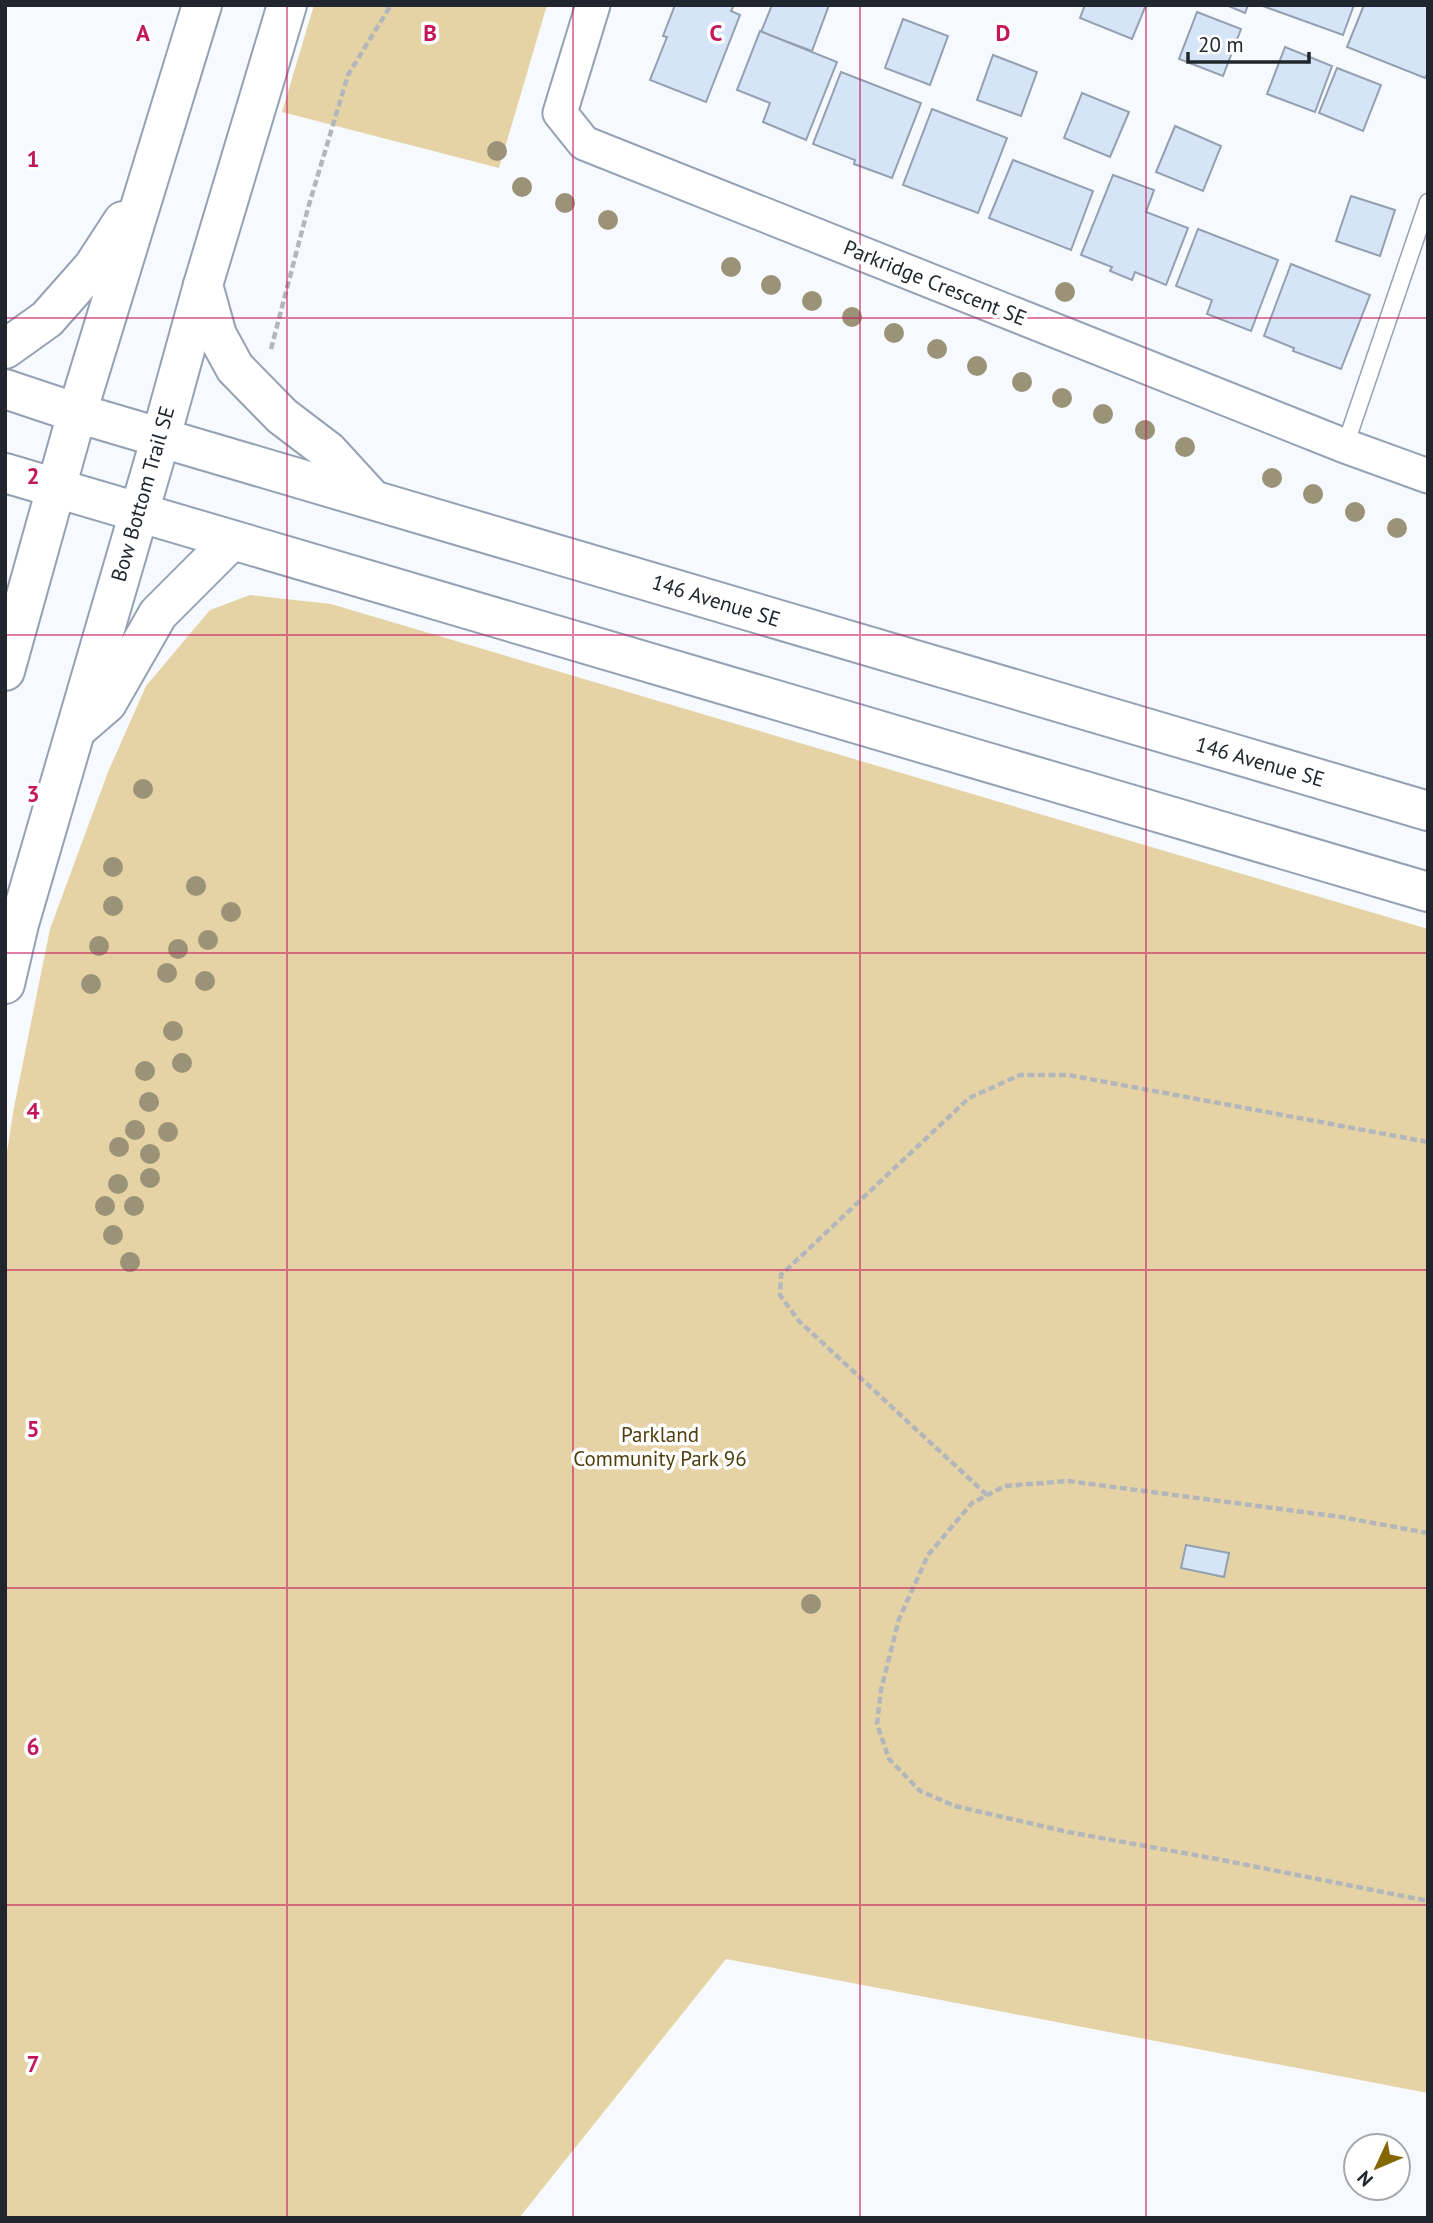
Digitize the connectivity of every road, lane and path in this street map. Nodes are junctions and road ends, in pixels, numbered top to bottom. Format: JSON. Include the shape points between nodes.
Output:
{"nodes":[{"id":1,"x":202,"y":5,"type":"edge"},
{"id":2,"x":287,"y":5,"type":"edge"},
{"id":3,"x":391,"y":5,"type":"edge"},
{"id":4,"x":593,"y":5,"type":"edge"},
{"id":5,"x":148,"y":185,"type":"junction"},
{"id":6,"x":1428,"y":202,"type":"edge"},
{"id":7,"x":203,"y":285,"type":"junction"},
{"id":8,"x":5,"y":349,"type":"edge"},
{"id":9,"x":270,"y":351,"type":"dead end"},
{"id":10,"x":5,"y":389,"type":"edge"},
{"id":11,"x":77,"y":413,"type":"junction"},
{"id":12,"x":161,"y":438,"type":"junction"},
{"id":13,"x":1345,"y":446,"type":"junction"},
{"id":14,"x":5,"y":473,"type":"edge"},
{"id":15,"x":1428,"y":476,"type":"edge"},
{"id":16,"x":58,"y":488,"type":"junction"},
{"id":17,"x":370,"y":498,"type":"junction"},
{"id":18,"x":138,"y":511,"type":"junction"},
{"id":19,"x":231,"y":541,"type":"junction"},
{"id":20,"x":11,"y":615,"type":"edge"},
{"id":21,"x":5,"y":671,"type":"edge"},
{"id":22,"x":74,"y":732,"type":"junction"},
{"id":23,"x":1428,"y":811,"type":"edge"},
{"id":24,"x":1428,"y":892,"type":"edge"},
{"id":25,"x":5,"y":984,"type":"edge"},
{"id":26,"x":1428,"y":1142,"type":"edge"},
{"id":27,"x":987,"y":1495,"type":"junction"},
{"id":28,"x":1428,"y":1533,"type":"edge"},
{"id":29,"x":1428,"y":1901,"type":"edge"}],
"edges":[{"from":1,"to":5,"type":"street"},
{"from":2,"to":7,"type":"street","name":"Bow Bottom Trail SE"},
{"from":3,"to":9,"type":"path","via":[[348,75]]},
{"from":4,"to":13,"type":"street","name":"Parkridge Crescent SE","via":[[560,113],[584,143]]},
{"from":5,"to":8,"type":"street","via":[[93,267],[47,319]]},
{"from":5,"to":11,"type":"street"},
{"from":6,"to":13,"type":"lane"},
{"from":7,"to":12,"type":"street","name":"Bow Bottom Trail SE"},
{"from":7,"to":17,"type":"street","via":[[217,335],[235,368],[282,416],[328,451]]},
{"from":10,"to":11,"type":"street","name":"146 Avenue SE"},
{"from":11,"to":12,"type":"street","name":"146 Avenue SE"},
{"from":11,"to":16,"type":"street"},
{"from":12,"to":17,"type":"street","name":"146 Avenue SE"},
{"from":12,"to":18,"type":"street","name":"Bow Bottom Trail SE"},
{"from":13,"to":15,"type":"street","name":"Parkridge Crescent SE"},
{"from":14,"to":16,"type":"street"},
{"from":16,"to":18,"type":"street"},
{"from":16,"to":20,"type":"street"},
{"from":17,"to":23,"type":"street","name":"146 Avenue SE"},
{"from":18,"to":19,"type":"street"},
{"from":18,"to":22,"type":"street","name":"Bow Bottom Trail SE"},
{"from":19,"to":22,"type":"street","via":[[158,614],[107,703]]},
{"from":19,"to":24,"type":"street"},
{"from":20,"to":21,"type":"street"},
{"from":22,"to":25,"type":"street","name":"Bow Bottom Trail SE"},
{"from":26,"to":27,"type":"path","via":[[1068,1075],[1020,1075],[969,1098],[781,1275],[780,1296],[799,1321]]},
{"from":27,"to":28,"type":"path","via":[[1005,1486],[1068,1481]]},
{"from":27,"to":29,"type":"path","via":[[971,1503],[928,1555],[899,1619],[881,1690],[877,1724],[889,1759],[920,1791],[955,1806],[1068,1832]]}]}
